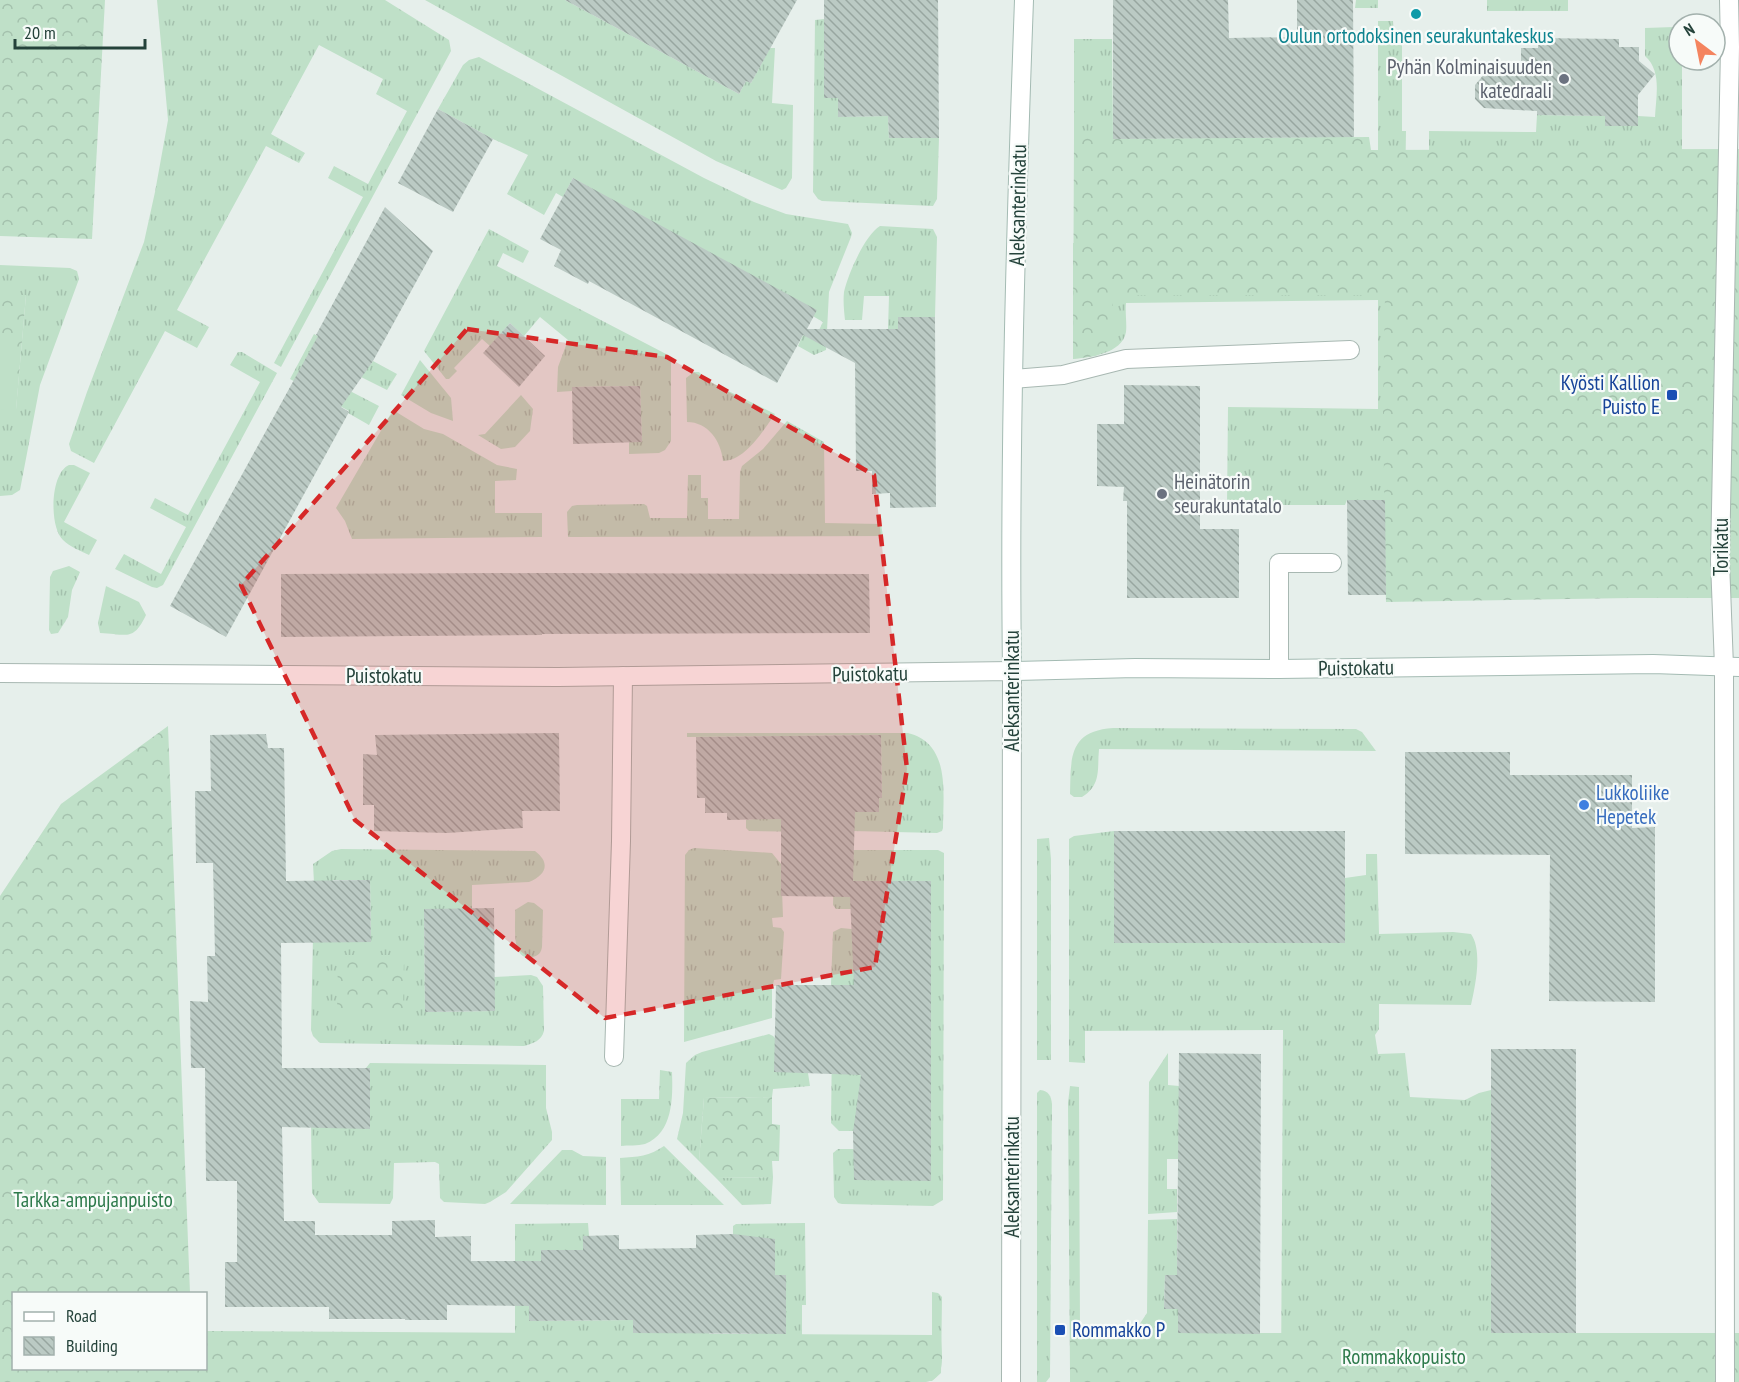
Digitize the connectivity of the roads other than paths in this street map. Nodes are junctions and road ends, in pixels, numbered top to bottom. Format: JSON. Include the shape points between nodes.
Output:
{"nodes":[{"id":1,"x":1024,"y":0,"type":"edge"},
{"id":2,"x":1729,"y":0,"type":"edge"},
{"id":3,"x":1350,"y":350,"type":"dead end"},
{"id":4,"x":1014,"y":379,"type":"junction"},
{"id":5,"x":1332,"y":563,"type":"dead end"},
{"id":6,"x":1731,"y":667,"type":"edge"},
{"id":7,"x":1279,"y":669,"type":"junction"},
{"id":8,"x":1012,"y":671,"type":"junction"},
{"id":9,"x":0,"y":674,"type":"edge"},
{"id":10,"x":623,"y":676,"type":"junction"},
{"id":11,"x":614,"y":1058,"type":"dead end"},
{"id":12,"x":1011,"y":1382,"type":"edge"},
{"id":13,"x":1725,"y":1382,"type":"edge"}],
"edges":[{"from":1,"to":4,"type":"street","name":"Aleksanterinkatu"},
{"from":2,"to":6,"type":"street","name":"Torikatu","via":[[1720,561]]},
{"from":3,"to":4,"type":"street","via":[[1126,359],[1063,375]]},
{"from":4,"to":8,"type":"street","name":"Aleksanterinkatu"},
{"from":5,"to":7,"type":"street","via":[[1279,563]]},
{"from":6,"to":7,"type":"street","name":"Puistokatu","via":[[1653,664]]},
{"from":6,"to":13,"type":"street","name":"Torikatu"},
{"from":7,"to":8,"type":"street","name":"Puistokatu"},
{"from":8,"to":10,"type":"street","name":"Puistokatu"},
{"from":8,"to":12,"type":"street","name":"Aleksanterinkatu"},
{"from":9,"to":10,"type":"street","name":"Puistokatu"},
{"from":10,"to":11,"type":"street"}]}
